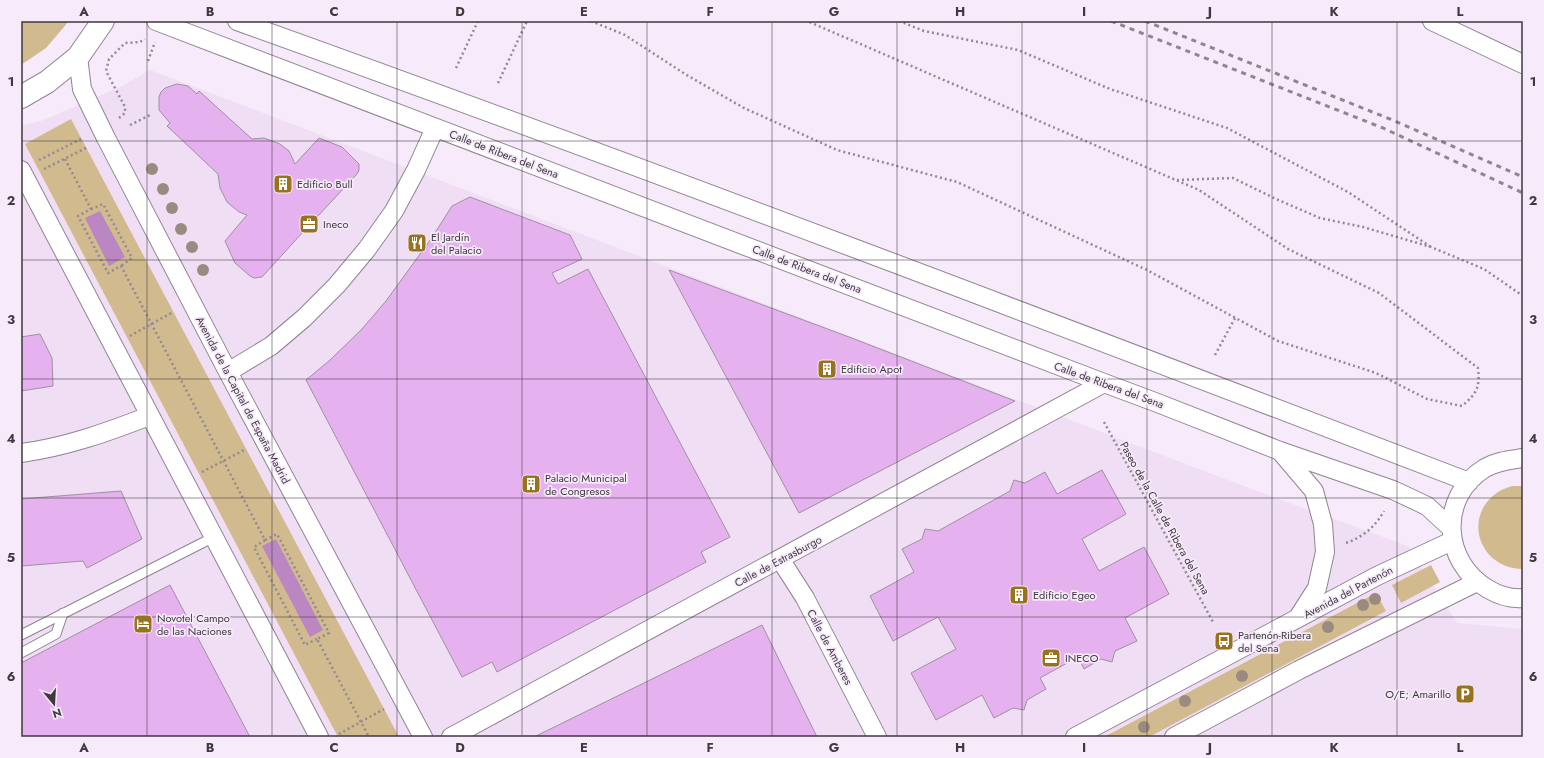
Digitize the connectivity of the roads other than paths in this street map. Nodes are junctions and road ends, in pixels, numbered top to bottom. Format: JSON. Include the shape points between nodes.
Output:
{"nodes":[{"id":1,"x":237,"y":21,"type":"edge"},
{"id":2,"x":1432,"y":21,"type":"edge"},
{"id":3,"x":106,"y":23,"type":"edge"},
{"id":4,"x":153,"y":31,"type":"edge"},
{"id":5,"x":78,"y":57,"type":"junction"},
{"id":6,"x":1523,"y":64,"type":"edge"},
{"id":7,"x":21,"y":97,"type":"edge"},
{"id":8,"x":434,"y":128,"type":"junction"},
{"id":9,"x":28,"y":167,"type":"edge"},
{"id":10,"x":228,"y":372,"type":"junction"},
{"id":11,"x":1104,"y":383,"type":"junction"},
{"id":12,"x":149,"y":416,"type":"junction"},
{"id":13,"x":1280,"y":451,"type":"junction"},
{"id":14,"x":21,"y":453,"type":"edge"},
{"id":15,"x":1523,"y":458,"type":"edge"},
{"id":16,"x":1469,"y":482,"type":"junction"},
{"id":17,"x":1452,"y":534,"type":"junction"},
{"id":18,"x":214,"y":537,"type":"junction"},
{"id":19,"x":780,"y":559,"type":"junction"},
{"id":20,"x":1477,"y":582,"type":"junction"},
{"id":21,"x":1523,"y":598,"type":"edge"},
{"id":22,"x":63,"y":613,"type":"junction"},
{"id":23,"x":1298,"y":618,"type":"junction"},
{"id":24,"x":21,"y":635,"type":"edge"},
{"id":25,"x":21,"y":653,"type":"edge"},
{"id":26,"x":319,"y":737,"type":"edge"},
{"id":27,"x":423,"y":737,"type":"edge"},
{"id":28,"x":451,"y":737,"type":"edge"},
{"id":29,"x":877,"y":737,"type":"edge"},
{"id":30,"x":1075,"y":737,"type":"edge"},
{"id":31,"x":1174,"y":737,"type":"edge"}],
"edges":[{"from":1,"to":16,"type":"street","via":[[713,194]]},
{"from":2,"to":6,"type":"street"},
{"from":3,"to":5,"type":"street"},
{"from":4,"to":8,"type":"street","name":"Calle de Ribera del Sena"},
{"from":5,"to":7,"type":"street","via":[[47,82]]},
{"from":5,"to":10,"type":"street","name":"Avenida de la Capital de España Madrid","via":[[82,90]]},
{"from":8,"to":10,"type":"street","via":[[405,191],[367,250],[304,318],[271,346]]},
{"from":8,"to":11,"type":"street","name":"Calle de Ribera del Sena"},
{"from":9,"to":12,"type":"street","via":[[84,288]]},
{"from":10,"to":27,"type":"street","name":"Avenida de la Capital de España Madrid"},
{"from":11,"to":13,"type":"street","name":"Calle de Ribera del Sena"},
{"from":11,"to":19,"type":"street","name":"Calle de Estrasburgo"},
{"from":12,"to":14,"type":"street","via":[[72,443]]},
{"from":12,"to":18,"type":"street"},
{"from":13,"to":17,"type":"street","name":"Calle de Ribera del Sena","via":[[1393,490],[1426,506]]},
{"from":13,"to":23,"type":"street","via":[[1314,491],[1323,524],[1325,552],[1317,588]]},
{"from":15,"to":16,"type":"street","via":[[1505,460],[1485,468]]},
{"from":16,"to":17,"type":"street","via":[[1456,503]]},
{"from":17,"to":20,"type":"street","via":[[1461,564]]},
{"from":17,"to":23,"type":"street","name":"Avenida del Partenón"},
{"from":18,"to":22,"type":"lane"},
{"from":18,"to":26,"type":"street"},
{"from":19,"to":28,"type":"street","name":"Calle de Estrasburgo"},
{"from":19,"to":29,"type":"street","name":"Calle de Amberes","via":[[805,598]]},
{"from":20,"to":21,"type":"street","via":[[1497,594]]},
{"from":20,"to":31,"type":"street","via":[[1299,670]]},
{"from":22,"to":24,"type":"lane"},
{"from":22,"to":25,"type":"lane","via":[[56,634]]},
{"from":23,"to":30,"type":"street","name":"Avenida del Partenón"}]}
